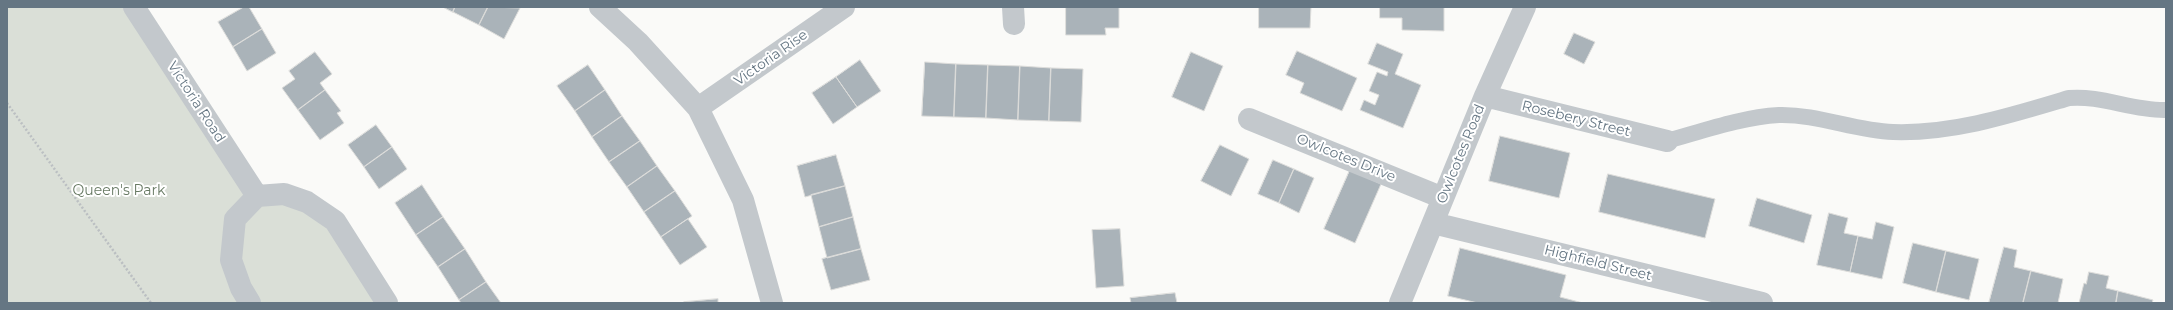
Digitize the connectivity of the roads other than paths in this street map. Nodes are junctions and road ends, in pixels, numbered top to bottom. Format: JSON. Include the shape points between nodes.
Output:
{"nodes":[{"id":1,"x":134,"y":7,"type":"edge"},
{"id":2,"x":600,"y":7,"type":"edge"},
{"id":3,"x":844,"y":7,"type":"edge"},
{"id":4,"x":1525,"y":7,"type":"edge"},
{"id":5,"x":1485,"y":96,"type":"junction"},
{"id":6,"x":698,"y":108,"type":"junction"},
{"id":7,"x":2166,"y":110,"type":"edge"},
{"id":8,"x":1249,"y":118,"type":"dead end"},
{"id":9,"x":1667,"y":141,"type":"joint"},
{"id":10,"x":257,"y":196,"type":"junction"},
{"id":11,"x":1443,"y":198,"type":"junction"},
{"id":12,"x":1433,"y":223,"type":"junction"},
{"id":13,"x":250,"y":303,"type":"edge"},
{"id":14,"x":387,"y":303,"type":"edge"},
{"id":15,"x":772,"y":303,"type":"edge"},
{"id":16,"x":1400,"y":303,"type":"edge"},
{"id":17,"x":1762,"y":303,"type":"edge"}],
"edges":[{"from":1,"to":10,"type":"street","name":"Victoria Road"},
{"from":2,"to":6,"type":"street","via":[[638,42]]},
{"from":3,"to":6,"type":"street","name":"Victoria Rise"},
{"from":4,"to":5,"type":"street","name":"Owlcotes Road"},
{"from":5,"to":9,"type":"street","name":"Rosebery Street"},
{"from":5,"to":11,"type":"street","name":"Owlcotes Road"},
{"from":6,"to":15,"type":"street","via":[[743,200]]},
{"from":7,"to":9,"type":"lane","via":[[2133,108],[2069,98],[1992,120],[1941,129],[1893,132],[1780,115],[1753,119]]},
{"from":8,"to":11,"type":"street","name":"Owlcotes Drive"},
{"from":10,"to":13,"type":"street","via":[[235,219],[231,260],[241,288]]},
{"from":10,"to":14,"type":"street","via":[[284,194],[307,202],[334,221]]},
{"from":11,"to":12,"type":"street","name":"Owlcotes Road"},
{"from":12,"to":16,"type":"street","name":"Owlcotes Road"},
{"from":12,"to":17,"type":"street","name":"Highfield Street"}]}
